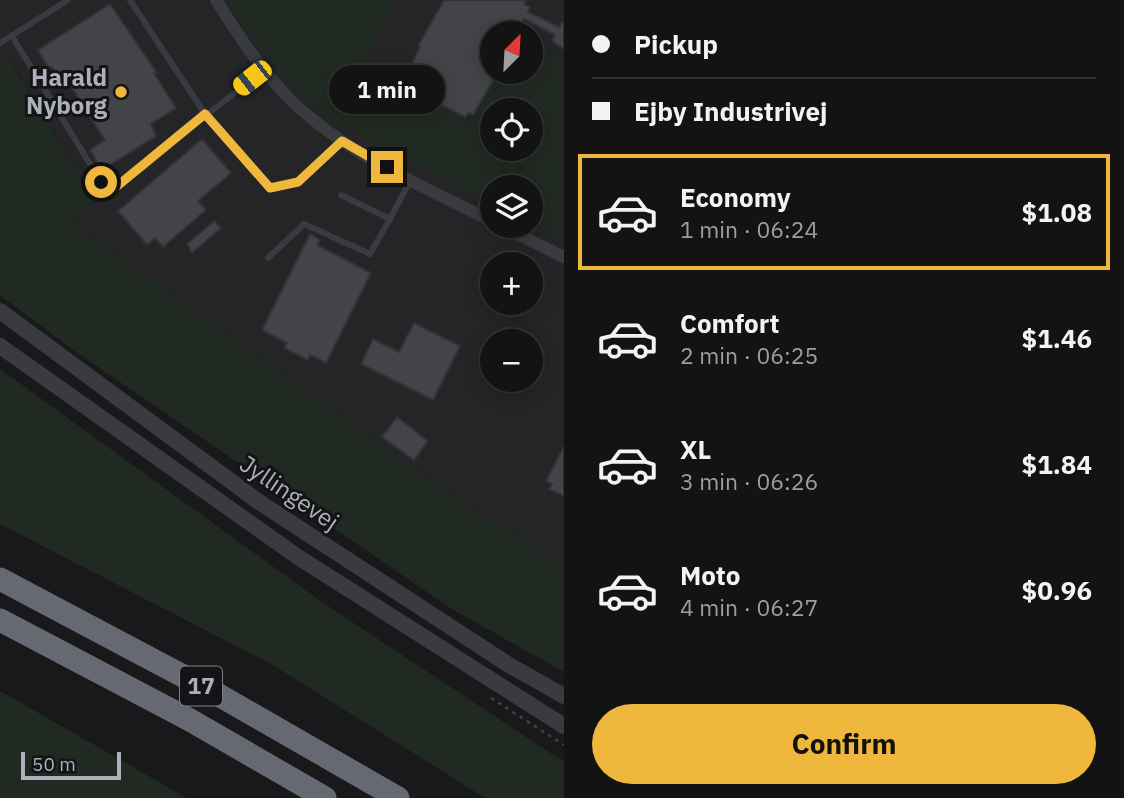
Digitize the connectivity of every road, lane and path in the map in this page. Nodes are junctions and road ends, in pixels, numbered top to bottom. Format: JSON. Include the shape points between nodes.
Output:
{"nodes":[{"id":1,"x":68,"y":0,"type":"edge"},
{"id":2,"x":130,"y":0,"type":"edge"},
{"id":3,"x":216,"y":0,"type":"edge"},
{"id":4,"x":12,"y":36,"type":"junction"},
{"id":5,"x":0,"y":43,"type":"edge"},
{"id":6,"x":264,"y":70,"type":"junction"},
{"id":7,"x":205,"y":114,"type":"junction"},
{"id":8,"x":342,"y":141,"type":"junction"},
{"id":9,"x":410,"y":181,"type":"junction"},
{"id":10,"x":341,"y":195,"type":"dead end"},
{"id":11,"x":480,"y":215,"type":"edge"},
{"id":12,"x":390,"y":219,"type":"junction"},
{"id":13,"x":525,"y":238,"type":"edge"},
{"id":14,"x":564,"y":257,"type":"edge"},
{"id":15,"x":268,"y":258,"type":"dead end"},
{"id":16,"x":0,"y":311,"type":"edge"},
{"id":17,"x":0,"y":346,"type":"edge"},
{"id":18,"x":0,"y":579,"type":"edge"},
{"id":19,"x":0,"y":620,"type":"edge"},
{"id":20,"x":458,"y":661,"type":"junction"},
{"id":21,"x":564,"y":696,"type":"edge"},
{"id":22,"x":564,"y":714,"type":"edge"},
{"id":23,"x":564,"y":726,"type":"edge"},
{"id":24,"x":325,"y":798,"type":"edge"},
{"id":25,"x":398,"y":798,"type":"edge"}],
"edges":[{"from":1,"to":4,"type":"lane"},
{"from":2,"to":7,"type":"lane"},
{"from":3,"to":6,"type":"street"},
{"from":4,"to":5,"type":"lane"},
{"from":4,"to":7,"type":"lane","via":[[101,182],[116,187]]},
{"from":6,"to":7,"type":"lane"},
{"from":6,"to":8,"type":"street","via":[[284,94]]},
{"from":7,"to":8,"type":"lane","via":[[270,188],[298,182]]},
{"from":8,"to":9,"type":"street"},
{"from":9,"to":11,"type":"street"},
{"from":9,"to":12,"type":"lane"},
{"from":10,"to":12,"type":"lane"},
{"from":12,"to":15,"type":"lane","via":[[370,254],[304,224]]},
{"from":13,"to":14,"type":"street"},
{"from":16,"to":21,"type":"street","name":"Jyllingevej","via":[[259,502]]},
{"from":17,"to":20,"type":"street","name":"Jyllingevej","via":[[298,557]]},
{"from":18,"to":25,"type":"highway","number":"17","via":[[217,694]]},
{"from":19,"to":24,"type":"highway","number":"17","via":[[190,720]]},
{"from":20,"to":22,"type":"street"},
{"from":20,"to":23,"type":"street","name":"Jyllingevej"}]}
